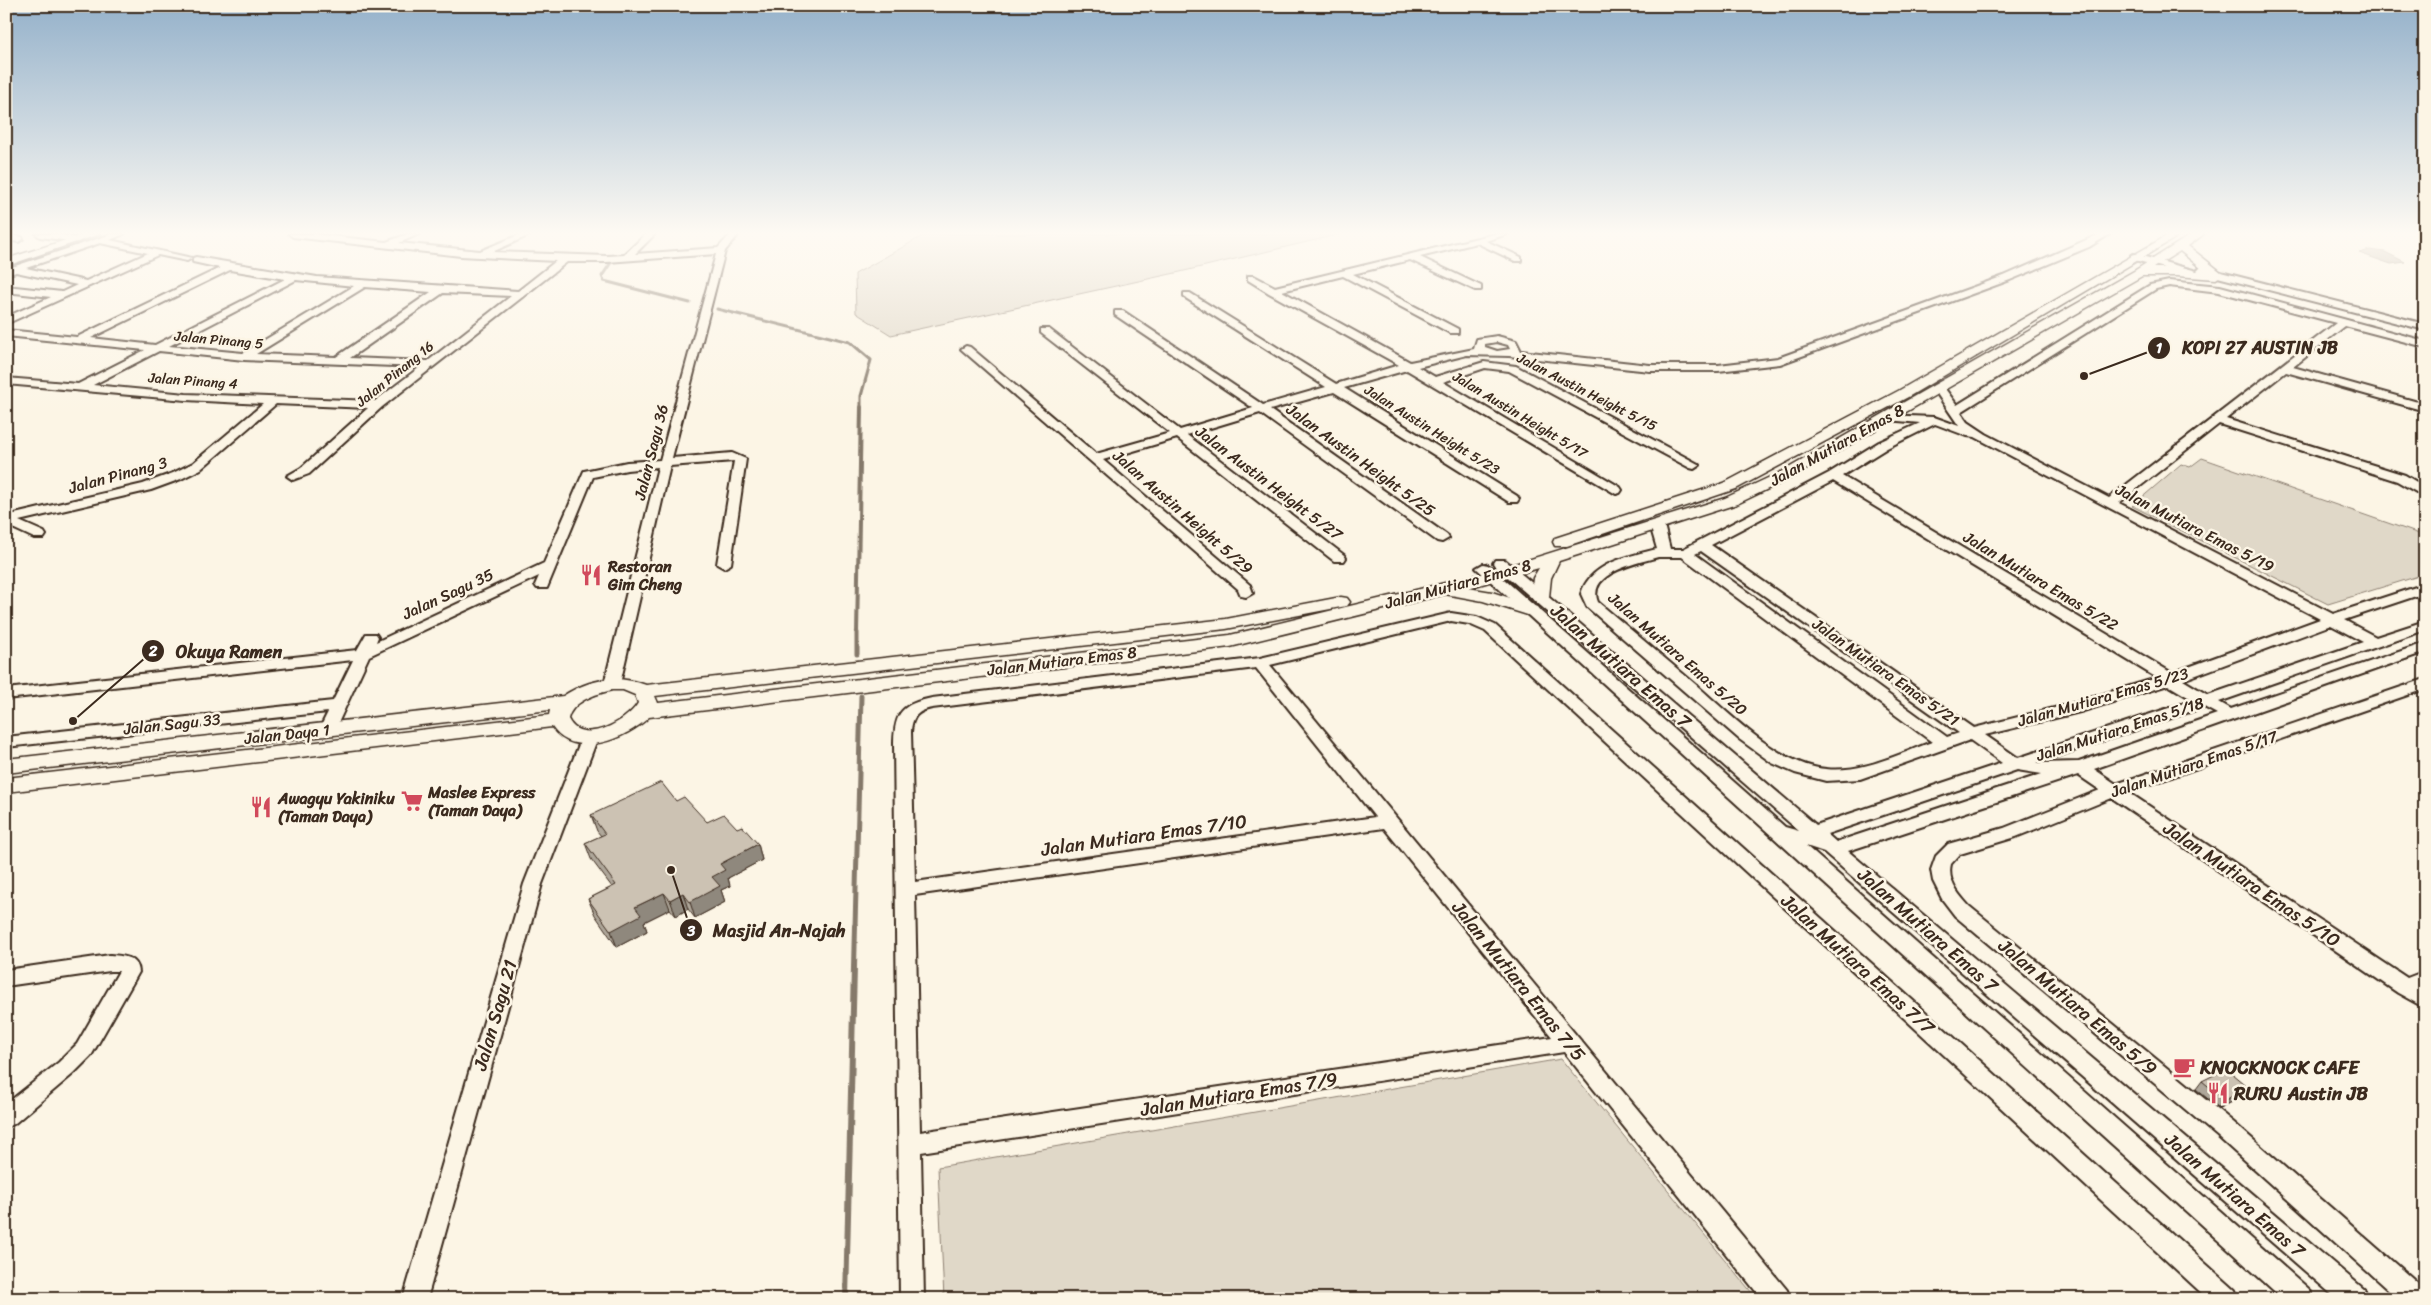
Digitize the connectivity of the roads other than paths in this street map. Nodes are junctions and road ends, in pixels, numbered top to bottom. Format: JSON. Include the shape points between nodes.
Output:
{"nodes":[{"id":1,"x":64,"y":295,"type":"edge"},
{"id":2,"x":171,"y":295,"type":"edge"},
{"id":3,"x":260,"y":295,"type":"edge"},
{"id":4,"x":346,"y":295,"type":"edge"},
{"id":5,"x":433,"y":295,"type":"edge"},
{"id":6,"x":519,"y":295,"type":"edge"},
{"id":7,"x":709,"y":295,"type":"edge"},
{"id":8,"x":1187,"y":295,"type":"dead end"},
{"id":9,"x":1279,"y":295,"type":"edge"},
{"id":10,"x":1386,"y":295,"type":"edge"},
{"id":11,"x":1961,"y":295,"type":"edge"},
{"id":12,"x":2082,"y":295,"type":"edge"},
{"id":13,"x":2100,"y":295,"type":"edge"},
{"id":14,"x":2140,"y":295,"type":"edge"},
{"id":15,"x":2242,"y":295,"type":"edge"},
{"id":16,"x":2285,"y":295,"type":"edge"},
{"id":17,"x":2295,"y":295,"type":"edge"},
{"id":18,"x":1119,"y":313,"type":"dead end"},
{"id":19,"x":6,"y":321,"type":"edge"},
{"id":20,"x":2344,"y":322,"type":"junction"},
{"id":21,"x":2425,"y":327,"type":"edge"},
{"id":22,"x":1045,"y":331,"type":"dead end"},
{"id":23,"x":1454,"y":331,"type":"dead end"},
{"id":24,"x":6,"y":333,"type":"edge"},
{"id":25,"x":2425,"y":334,"type":"edge"},
{"id":26,"x":78,"y":340,"type":"junction"},
{"id":27,"x":1479,"y":343,"type":"junction"},
{"id":28,"x":2425,"y":344,"type":"edge"},
{"id":29,"x":156,"y":348,"type":"junction"},
{"id":30,"x":1512,"y":349,"type":"junction"},
{"id":31,"x":966,"y":350,"type":"dead end"},
{"id":32,"x":1486,"y":352,"type":"junction"},
{"id":33,"x":244,"y":357,"type":"junction"},
{"id":34,"x":338,"y":361,"type":"junction"},
{"id":35,"x":431,"y":364,"type":"junction"},
{"id":36,"x":1414,"y":365,"type":"junction"},
{"id":37,"x":2285,"y":368,"type":"junction"},
{"id":38,"x":1434,"y":380,"type":"junction"},
{"id":39,"x":6,"y":381,"type":"edge"},
{"id":40,"x":1335,"y":387,"type":"junction"},
{"id":41,"x":79,"y":388,"type":"junction"},
{"id":42,"x":1939,"y":388,"type":"junction"},
{"id":43,"x":273,"y":401,"type":"junction"},
{"id":44,"x":378,"y":405,"type":"junction"},
{"id":45,"x":2425,"y":408,"type":"edge"},
{"id":46,"x":1262,"y":409,"type":"junction"},
{"id":47,"x":1954,"y":412,"type":"junction"},
{"id":48,"x":1887,"y":417,"type":"junction"},
{"id":49,"x":1934,"y":420,"type":"junction"},
{"id":50,"x":2217,"y":420,"type":"junction"},
{"id":51,"x":1179,"y":435,"type":"junction"},
{"id":52,"x":2000,"y":446,"type":"junction"},
{"id":53,"x":1094,"y":459,"type":"junction"},
{"id":54,"x":665,"y":463,"type":"junction"},
{"id":55,"x":1694,"y":465,"type":"dead end"},
{"id":56,"x":293,"y":476,"type":"dead end"},
{"id":57,"x":1833,"y":476,"type":"junction"},
{"id":58,"x":1616,"y":490,"type":"dead end"},
{"id":59,"x":2425,"y":493,"type":"edge"},
{"id":60,"x":1513,"y":499,"type":"dead end"},
{"id":61,"x":2108,"y":504,"type":"junction"},
{"id":62,"x":6,"y":520,"type":"edge"},
{"id":63,"x":1657,"y":525,"type":"junction"},
{"id":64,"x":39,"y":535,"type":"dead end"},
{"id":65,"x":1442,"y":538,"type":"dead end"},
{"id":66,"x":1702,"y":545,"type":"junction"},
{"id":67,"x":1664,"y":552,"type":"junction"},
{"id":68,"x":1685,"y":553,"type":"junction"},
{"id":69,"x":1339,"y":558,"type":"dead end"},
{"id":70,"x":1552,"y":558,"type":"junction"},
{"id":71,"x":724,"y":564,"type":"dead end"},
{"id":72,"x":549,"y":566,"type":"junction"},
{"id":73,"x":1497,"y":570,"type":"junction"},
{"id":74,"x":542,"y":584,"type":"dead end"},
{"id":75,"x":2425,"y":588,"type":"edge"},
{"id":76,"x":1440,"y":591,"type":"junction"},
{"id":77,"x":1246,"y":593,"type":"dead end"},
{"id":78,"x":1536,"y":604,"type":"junction"},
{"id":79,"x":2333,"y":619,"type":"junction"},
{"id":80,"x":2425,"y":625,"type":"edge"},
{"id":81,"x":371,"y":637,"type":"dead end"},
{"id":82,"x":2374,"y":641,"type":"junction"},
{"id":83,"x":2425,"y":647,"type":"edge"},
{"id":84,"x":362,"y":654,"type":"junction"},
{"id":85,"x":1260,"y":663,"type":"junction"},
{"id":86,"x":2171,"y":680,"type":"junction"},
{"id":87,"x":612,"y":684,"type":"junction"},
{"id":88,"x":2425,"y":684,"type":"edge"},
{"id":89,"x":644,"y":690,"type":"junction"},
{"id":90,"x":6,"y":694,"type":"edge"},
{"id":91,"x":2206,"y":701,"type":"junction"},
{"id":92,"x":568,"y":702,"type":"junction"},
{"id":93,"x":337,"y":706,"type":"junction"},
{"id":94,"x":645,"y":711,"type":"junction"},
{"id":95,"x":2230,"y":716,"type":"junction"},
{"id":96,"x":559,"y":720,"type":"junction"},
{"id":97,"x":326,"y":730,"type":"junction"},
{"id":98,"x":1974,"y":733,"type":"junction"},
{"id":99,"x":590,"y":736,"type":"junction"},
{"id":100,"x":6,"y":742,"type":"edge"},
{"id":101,"x":1944,"y":743,"type":"junction"},
{"id":102,"x":1778,"y":759,"type":"joint"},
{"id":103,"x":2015,"y":764,"type":"junction"},
{"id":104,"x":6,"y":766,"type":"edge"},
{"id":105,"x":2080,"y":768,"type":"junction"},
{"id":106,"x":6,"y":785,"type":"edge"},
{"id":107,"x":2113,"y":791,"type":"junction"},
{"id":108,"x":1389,"y":821,"type":"junction"},
{"id":109,"x":1772,"y":825,"type":"junction"},
{"id":110,"x":1814,"y":838,"type":"junction"},
{"id":111,"x":1965,"y":844,"type":"joint"},
{"id":112,"x":1834,"y":849,"type":"junction"},
{"id":113,"x":1822,"y":870,"type":"junction"},
{"id":114,"x":904,"y":890,"type":"junction"},
{"id":115,"x":6,"y":978,"type":"edge"},
{"id":116,"x":2425,"y":979,"type":"edge"},
{"id":117,"x":2405,"y":988,"type":"junction"},
{"id":118,"x":2425,"y":1000,"type":"edge"},
{"id":119,"x":1568,"y":1043,"type":"junction"},
{"id":120,"x":6,"y":1117,"type":"edge"},
{"id":121,"x":909,"y":1144,"type":"junction"},
{"id":122,"x":415,"y":1299,"type":"edge"},
{"id":123,"x":912,"y":1299,"type":"edge"},
{"id":124,"x":1778,"y":1299,"type":"edge"},
{"id":125,"x":2226,"y":1299,"type":"edge"},
{"id":126,"x":2301,"y":1299,"type":"edge"},
{"id":127,"x":2356,"y":1299,"type":"edge"},
{"id":128,"x":2417,"y":1299,"type":"edge"}],
"edges":[{"from":1,"to":19,"type":"street"},
{"from":2,"to":26,"type":"street"},
{"from":3,"to":29,"type":"street"},
{"from":4,"to":33,"type":"street"},
{"from":5,"to":34,"type":"street"},
{"from":6,"to":35,"type":"street","name":"Jalan Pinang 16"},
{"from":7,"to":54,"type":"street","name":"Jalan Sagu 36"},
{"from":8,"to":40,"type":"street","name":"Jalan Austin Height 5/23"},
{"from":9,"to":36,"type":"street","name":"Jalan Austin Height 5/17"},
{"from":10,"to":23,"type":"street"},
{"from":11,"to":30,"type":"street","via":[[1780,361],[1666,369],[1606,365]]},
{"from":12,"to":73,"type":"main road","name":"Jalan Mutiara Emas 8","via":[[1730,486]]},
{"from":13,"to":42,"type":"main road","name":"Jalan Mutiara Emas 8"},
{"from":14,"to":47,"type":"street"},
{"from":15,"to":20,"type":"street"},
{"from":16,"to":25,"type":"street"},
{"from":17,"to":21,"type":"street"},
{"from":18,"to":46,"type":"street","name":"Jalan Austin Height 5/25"},
{"from":20,"to":28,"type":"street"},
{"from":20,"to":37,"type":"street"},
{"from":22,"to":51,"type":"street","name":"Jalan Austin Height 5/27"},
{"from":24,"to":26,"type":"street","name":"Jalan Pinang 5"},
{"from":26,"to":29,"type":"street","name":"Jalan Pinang 5"},
{"from":27,"to":30,"type":"street","via":[[1497,339]]},
{"from":27,"to":32,"type":"street","via":[[1479,348]]},
{"from":27,"to":36,"type":"street"},
{"from":29,"to":33,"type":"street","name":"Jalan Pinang 5"},
{"from":29,"to":41,"type":"street"},
{"from":30,"to":32,"type":"street"},
{"from":31,"to":53,"type":"street","name":"Jalan Austin Height 5/29"},
{"from":32,"to":36,"type":"street","via":[[1467,352]]},
{"from":33,"to":34,"type":"street","name":"Jalan Pinang 5"},
{"from":34,"to":35,"type":"street","name":"Jalan Pinang 5"},
{"from":35,"to":44,"type":"street","name":"Jalan Pinang 16"},
{"from":36,"to":38,"type":"street","name":"Jalan Austin Height 5/17"},
{"from":36,"to":40,"type":"street"},
{"from":37,"to":45,"type":"street"},
{"from":37,"to":50,"type":"street"},
{"from":38,"to":55,"type":"street","name":"Jalan Austin Height 5/15","via":[[1484,366],[1512,368]]},
{"from":38,"to":58,"type":"street","name":"Jalan Austin Height 5/17"},
{"from":39,"to":41,"type":"street","name":"Jalan Pinang 4"},
{"from":40,"to":46,"type":"street"},
{"from":40,"to":60,"type":"street","name":"Jalan Austin Height 5/23"},
{"from":41,"to":43,"type":"street","name":"Jalan Pinang 4"},
{"from":42,"to":47,"type":"street","name":"Jalan Mutiara Emas 5/19"},
{"from":42,"to":48,"type":"main road","name":"Jalan Mutiara Emas 8"},
{"from":43,"to":44,"type":"street","name":"Jalan Pinang 4"},
{"from":43,"to":62,"type":"street","name":"Jalan Pinang 3","via":[[197,466],[177,476],[147,487]]},
{"from":44,"to":56,"type":"street","name":"Jalan Pinang 16","via":[[305,471]]},
{"from":46,"to":51,"type":"street"},
{"from":46,"to":65,"type":"street","name":"Jalan Austin Height 5/25"},
{"from":47,"to":52,"type":"street","name":"Jalan Mutiara Emas 5/19","via":[[1964,424]]},
{"from":48,"to":49,"type":"street","name":"Jalan Mutiara Emas 5/19"},
{"from":48,"to":63,"type":"main road","name":"Jalan Mutiara Emas 8","via":[[1790,473],[1731,501]]},
{"from":49,"to":52,"type":"street","name":"Jalan Mutiara Emas 5/19"},
{"from":49,"to":57,"type":"street","name":"Jalan Mutiara Emas 5/20","via":[[1882,445]]},
{"from":50,"to":59,"type":"street","via":[[2401,478]]},
{"from":50,"to":61,"type":"street"},
{"from":51,"to":53,"type":"street"},
{"from":51,"to":69,"type":"street","name":"Jalan Austin Height 5/27"},
{"from":52,"to":61,"type":"street","name":"Jalan Mutiara Emas 5/19"},
{"from":53,"to":77,"type":"street","name":"Jalan Austin Height 5/29","via":[[1245,588]]},
{"from":54,"to":71,"type":"street","via":[[740,459]]},
{"from":54,"to":72,"type":"street","via":[[588,474]]},
{"from":54,"to":87,"type":"street","name":"Jalan Sagu 36"},
{"from":57,"to":66,"type":"street","name":"Jalan Mutiara Emas 5/20"},
{"from":57,"to":86,"type":"street","name":"Jalan Mutiara Emas 5/22"},
{"from":61,"to":79,"type":"street","name":"Jalan Mutiara Emas 5/19"},
{"from":62,"to":64,"type":"street"},
{"from":63,"to":67,"type":"street"},
{"from":63,"to":70,"type":"main road","name":"Jalan Mutiara Emas 8"},
{"from":66,"to":68,"type":"street","name":"Jalan Mutiara Emas 5/20"},
{"from":66,"to":98,"type":"street","name":"Jalan Mutiara Emas 5/21"},
{"from":67,"to":68,"type":"street","name":"Jalan Mutiara Emas 5/20"},
{"from":67,"to":102,"type":"street","name":"Jalan Mutiara Emas 5/20","via":[[1624,561],[1604,572],[1591,583],[1588,594],[1592,604],[1745,735]]},
{"from":68,"to":101,"type":"street"},
{"from":70,"to":73,"type":"main road","name":"Jalan Mutiara Emas 8"},
{"from":70,"to":78,"type":"main road","via":[[1542,578]]},
{"from":72,"to":74,"type":"street"},
{"from":72,"to":84,"type":"street","name":"Jalan Sagu 35"},
{"from":73,"to":76,"type":"main road","name":"Jalan Mutiara Emas 8"},
{"from":73,"to":78,"type":"street","name":"Jalan Mutiara Emas 7"},
{"from":73,"to":89,"type":"main road","name":"Jalan Mutiara Emas 8","via":[[1226,624]]},
{"from":75,"to":79,"type":"street","name":"Jalan Mutiara Emas 5/23"},
{"from":76,"to":78,"type":"main road"},
{"from":76,"to":94,"type":"main road","name":"Jalan Mutiara Emas 8","via":[[1230,640]]},
{"from":78,"to":109,"type":"street","name":"Jalan Mutiara Emas 7"},
{"from":78,"to":110,"type":"street","name":"Jalan Mutiara Emas 7"},
{"from":79,"to":82,"type":"street","name":"Jalan Mutiara Emas 5/19"},
{"from":79,"to":86,"type":"street","name":"Jalan Mutiara Emas 5/23"},
{"from":80,"to":82,"type":"street","name":"Jalan Mutiara Emas 5/18"},
{"from":81,"to":84,"type":"street"},
{"from":82,"to":91,"type":"street","name":"Jalan Mutiara Emas 5/18"},
{"from":83,"to":95,"type":"street","name":"Jalan Mutiara Emas 5/18"},
{"from":84,"to":90,"type":"street","name":"Jalan Sagu 35"},
{"from":84,"to":93,"type":"street"},
{"from":85,"to":108,"type":"street","name":"Jalan Mutiara Emas 7/5"},
{"from":85,"to":114,"type":"street","via":[[915,708],[905,719]]},
{"from":85,"to":125,"type":"street","name":"Jalan Mutiara Emas 7/7","via":[[1442,619],[1467,619],[1490,628]]},
{"from":86,"to":91,"type":"street","name":"Jalan Mutiara Emas 5/22"},
{"from":86,"to":98,"type":"street","name":"Jalan Mutiara Emas 5/23"},
{"from":87,"to":89,"type":"main road"},
{"from":87,"to":92,"type":"main road","via":[[588,690]]},
{"from":88,"to":107,"type":"street","name":"Jalan Mutiara Emas 5/17"},
{"from":89,"to":94,"type":"main road","via":[[648,703]]},
{"from":91,"to":95,"type":"street","name":"Jalan Mutiara Emas 5/22"},
{"from":91,"to":103,"type":"street","name":"Jalan Mutiara Emas 5/18"},
{"from":92,"to":96,"type":"main road"},
{"from":92,"to":97,"type":"main road","name":"Jalan Daya 1"},
{"from":93,"to":97,"type":"street"},
{"from":93,"to":100,"type":"street","name":"Jalan Sagu 33"},
{"from":94,"to":99,"type":"main road","via":[[629,726],[616,732]]},
{"from":95,"to":105,"type":"street","name":"Jalan Mutiara Emas 5/18"},
{"from":96,"to":99,"type":"main road","via":[[568,732]]},
{"from":96,"to":106,"type":"main road","name":"Jalan Daya 1"},
{"from":97,"to":104,"type":"main road","name":"Jalan Daya 1"},
{"from":98,"to":101,"type":"street","name":"Jalan Mutiara Emas 5/23"},
{"from":98,"to":103,"type":"street","name":"Jalan Mutiara Emas 5/21"},
{"from":99,"to":122,"type":"street","name":"Jalan Sagu 21","via":[[534,884]]},
{"from":101,"to":102,"type":"street","name":"Jalan Mutiara Emas 5/23","via":[[1849,775],[1813,772]]},
{"from":103,"to":105,"type":"street","name":"Jalan Mutiara Emas 5/21","via":[[2042,770]]},
{"from":103,"to":110,"type":"street","name":"Jalan Mutiara Emas 5/18"},
{"from":105,"to":107,"type":"street","name":"Jalan Mutiara Emas 5/10"},
{"from":105,"to":112,"type":"street","name":"Jalan Mutiara Emas 5/18"},
{"from":107,"to":111,"type":"street","name":"Jalan Mutiara Emas 5/17","via":[[2010,833]]},
{"from":107,"to":117,"type":"street","name":"Jalan Mutiara Emas 5/10"},
{"from":108,"to":114,"type":"street","name":"Jalan Mutiara Emas 7/10"},
{"from":108,"to":119,"type":"street","name":"Jalan Mutiara Emas 7/5"},
{"from":109,"to":110,"type":"street"},
{"from":109,"to":113,"type":"street","name":"Jalan Mutiara Emas 7"},
{"from":110,"to":112,"type":"street","name":"Jalan Mutiara Emas 7"},
{"from":110,"to":113,"type":"street"},
{"from":111,"to":128,"type":"street","name":"Jalan Mutiara Emas 5/9","via":[[1947,854],[1940,870],[1945,890],[1962,911],[2225,1129]]},
{"from":112,"to":127,"type":"street","name":"Jalan Mutiara Emas 7"},
{"from":113,"to":126,"type":"street","name":"Jalan Mutiara Emas 7"},
{"from":114,"to":121,"type":"street"},
{"from":115,"to":120,"type":"street","via":[[110,963],[124,964],[129,968],[84,1050]]},
{"from":116,"to":117,"type":"street"},
{"from":117,"to":118,"type":"street","name":"Jalan Mutiara Emas 5/10"},
{"from":119,"to":121,"type":"street","name":"Jalan Mutiara Emas 7/9"},
{"from":119,"to":124,"type":"street","name":"Jalan Mutiara Emas 7/5"},
{"from":121,"to":123,"type":"street"}]}
